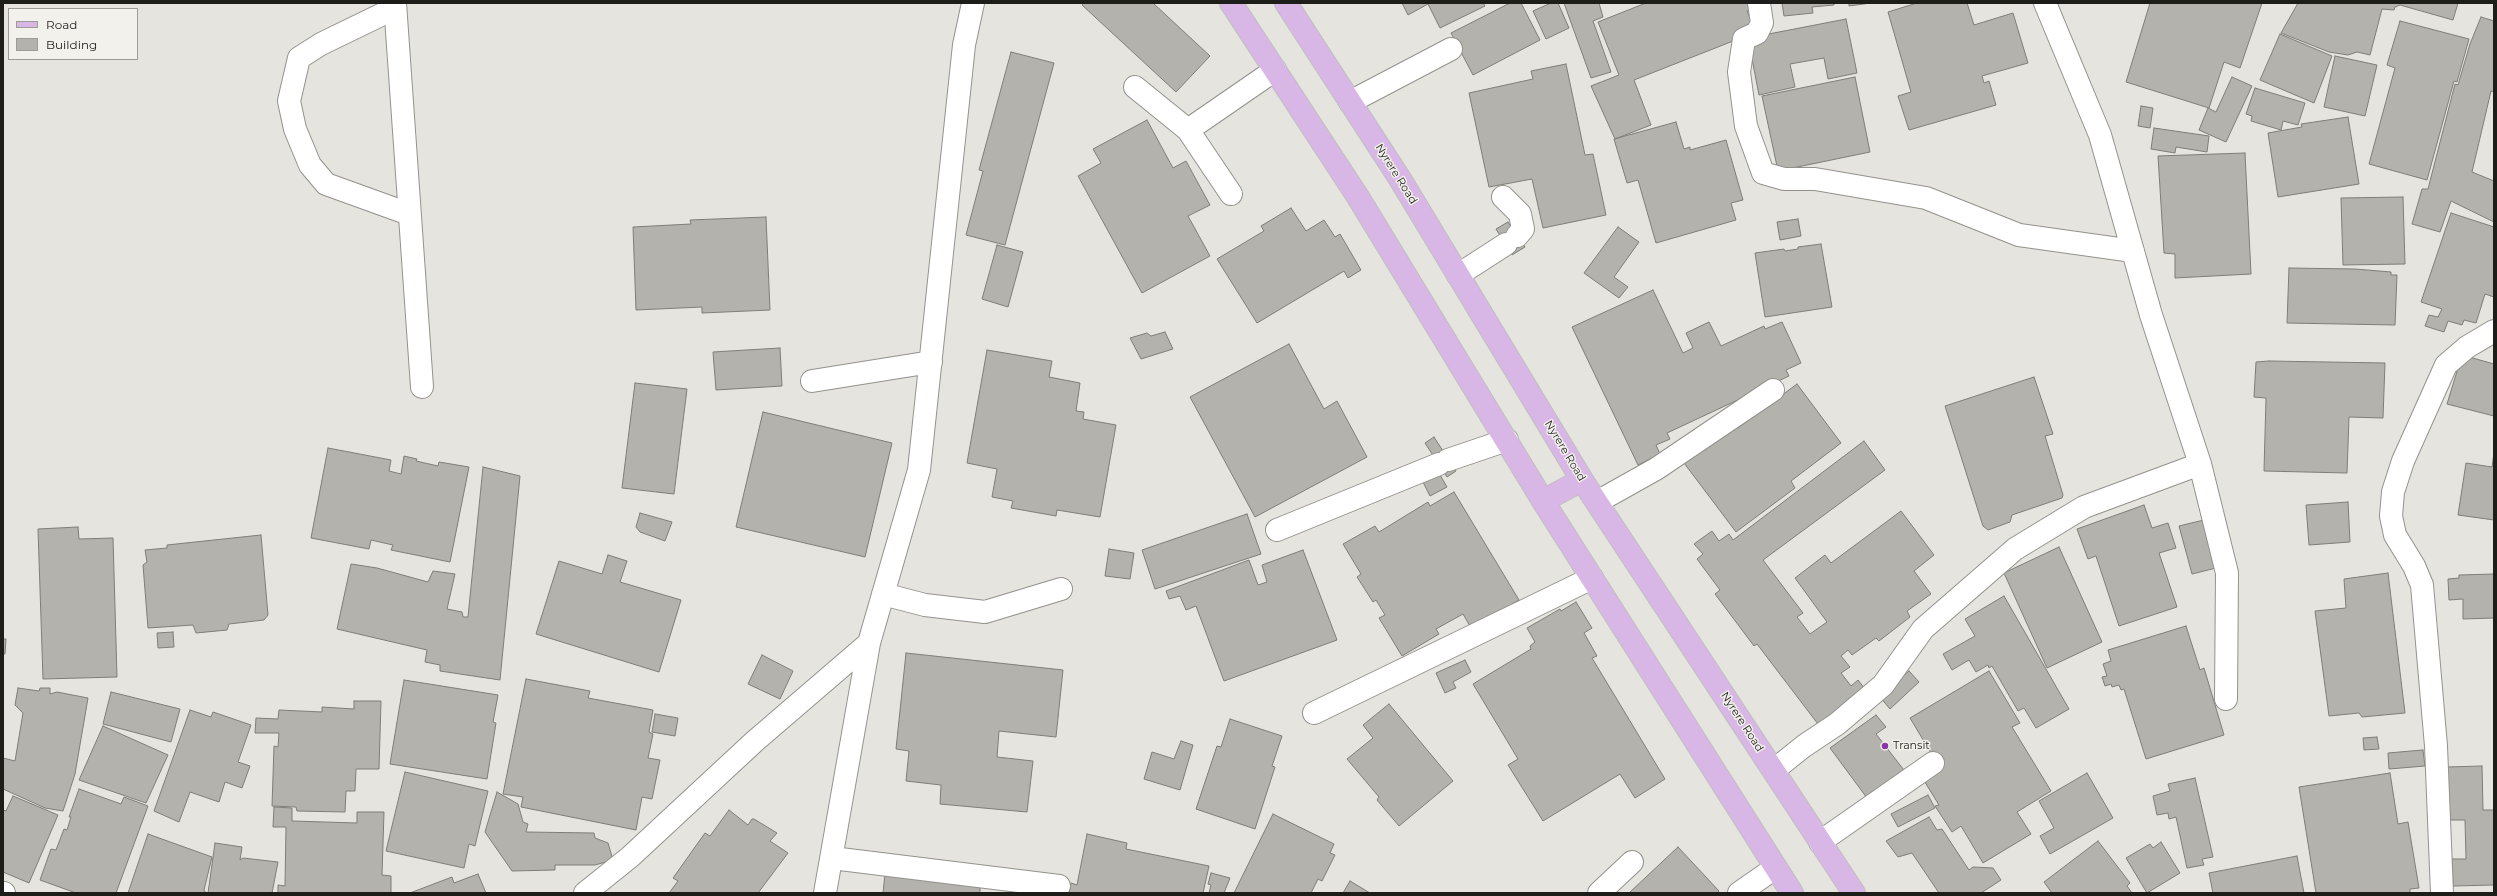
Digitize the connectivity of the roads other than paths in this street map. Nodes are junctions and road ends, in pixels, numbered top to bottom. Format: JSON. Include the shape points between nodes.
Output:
{"nodes":[{"id":1,"x":973,"y":3,"type":"edge"},
{"id":2,"x":1231,"y":3,"type":"edge"},
{"id":3,"x":1286,"y":3,"type":"edge"},
{"id":4,"x":1759,"y":3,"type":"edge"},
{"id":5,"x":2045,"y":3,"type":"edge"},
{"id":6,"x":395,"y":5,"type":"edge"},
{"id":7,"x":1451,"y":49,"type":"dead end"},
{"id":8,"x":1275,"y":70,"type":"junction"},
{"id":9,"x":1135,"y":88,"type":"dead end"},
{"id":10,"x":1350,"y":102,"type":"junction"},
{"id":11,"x":1188,"y":130,"type":"junction"},
{"id":12,"x":1230,"y":194,"type":"dead end"},
{"id":13,"x":1504,"y":197,"type":"dead end"},
{"id":14,"x":409,"y":214,"type":"junction"},
{"id":15,"x":2133,"y":251,"type":"junction"},
{"id":16,"x":1458,"y":275,"type":"junction"},
{"id":17,"x":2494,"y":331,"type":"edge"},
{"id":18,"x":931,"y":362,"type":"junction"},
{"id":19,"x":812,"y":381,"type":"dead end"},
{"id":20,"x":422,"y":387,"type":"dead end"},
{"id":21,"x":1774,"y":390,"type":"dead end"},
{"id":22,"x":1506,"y":440,"type":"junction"},
{"id":23,"x":2200,"y":464,"type":"junction"},
{"id":24,"x":1582,"y":480,"type":"junction"},
{"id":25,"x":1543,"y":501,"type":"junction"},
{"id":26,"x":1597,"y":502,"type":"junction"},
{"id":27,"x":1277,"y":530,"type":"dead end"},
{"id":28,"x":1592,"y":578,"type":"junction"},
{"id":29,"x":1061,"y":588,"type":"dead end"},
{"id":30,"x":883,"y":594,"type":"junction"},
{"id":31,"x":870,"y":643,"type":"junction"},
{"id":32,"x":2226,"y":699,"type":"dead end"},
{"id":33,"x":1314,"y":713,"type":"dead end"},
{"id":34,"x":1933,"y":763,"type":"dead end"},
{"id":35,"x":1774,"y":770,"type":"junction"},
{"id":36,"x":1820,"y":842,"type":"junction"},
{"id":37,"x":832,"y":858,"type":"junction"},
{"id":38,"x":1632,"y":862,"type":"dead end"},
{"id":39,"x":1775,"y":868,"type":"junction"},
{"id":40,"x":1059,"y":886,"type":"dead end"},
{"id":41,"x":585,"y":893,"type":"edge"},
{"id":42,"x":825,"y":893,"type":"edge"},
{"id":43,"x":1599,"y":893,"type":"edge"},
{"id":44,"x":1739,"y":893,"type":"edge"},
{"id":45,"x":1792,"y":893,"type":"edge"},
{"id":46,"x":1854,"y":893,"type":"edge"},
{"id":47,"x":2442,"y":893,"type":"edge"}],
"edges":[{"from":1,"to":18,"type":"street","via":[[964,45]]},
{"from":2,"to":8,"type":"main road"},
{"from":3,"to":10,"type":"main road","name":"Nyrere Road"},
{"from":4,"to":15,"type":"street","via":[[1762,23],[1757,33],[1744,39],[1739,72],[1746,126],[1763,173],[1784,179],[1815,179],[1926,198],[2019,235]]},
{"from":5,"to":15,"type":"street","via":[[2100,136]]},
{"from":6,"to":14,"type":"street"},
{"from":6,"to":14,"type":"street","via":[[299,58],[289,101],[295,129],[310,165],[326,184]]},
{"from":7,"to":10,"type":"street"},
{"from":8,"to":11,"type":"street"},
{"from":8,"to":22,"type":"main road","via":[[1358,197]]},
{"from":9,"to":11,"type":"street"},
{"from":10,"to":16,"type":"main road","name":"Nyrere Road"},
{"from":11,"to":12,"type":"street"},
{"from":13,"to":16,"type":"street","via":[[1520,214],[1523,229],[1512,240]]},
{"from":14,"to":20,"type":"street"},
{"from":15,"to":23,"type":"street","via":[[2151,315]]},
{"from":16,"to":24,"type":"main road","name":"Nyrere Road"},
{"from":17,"to":47,"type":"street","via":[[2467,347],[2446,365],[2403,461],[2393,492],[2391,516],[2395,535],[2422,585],[2436,746]]},
{"from":18,"to":19,"type":"street"},
{"from":18,"to":30,"type":"street","via":[[919,470]]},
{"from":21,"to":26,"type":"street","via":[[1656,469]]},
{"from":22,"to":25,"type":"main road"},
{"from":22,"to":27,"type":"street","via":[[1443,462]]},
{"from":23,"to":32,"type":"street","via":[[2227,573]]},
{"from":23,"to":35,"type":"street","via":[[2084,508],[2015,549],[1923,629],[1884,685],[1837,724]]},
{"from":24,"to":25,"type":"main road"},
{"from":24,"to":26,"type":"main road","name":"Nyrere Road"},
{"from":25,"to":28,"type":"main road"},
{"from":26,"to":35,"type":"main road","name":"Nyrere Road"},
{"from":28,"to":33,"type":"street"},
{"from":28,"to":39,"type":"main road"},
{"from":29,"to":30,"type":"street","via":[[985,612],[925,605]]},
{"from":30,"to":31,"type":"street"},
{"from":31,"to":37,"type":"street"},
{"from":31,"to":41,"type":"street","via":[[755,741],[630,857]]},
{"from":34,"to":36,"type":"street"},
{"from":35,"to":36,"type":"main road","name":"Nyrere Road"},
{"from":36,"to":46,"type":"main road","name":"Nyrere Road"},
{"from":37,"to":40,"type":"street"},
{"from":37,"to":42,"type":"street"},
{"from":38,"to":43,"type":"street"},
{"from":39,"to":44,"type":"street"},
{"from":39,"to":45,"type":"main road"}]}
